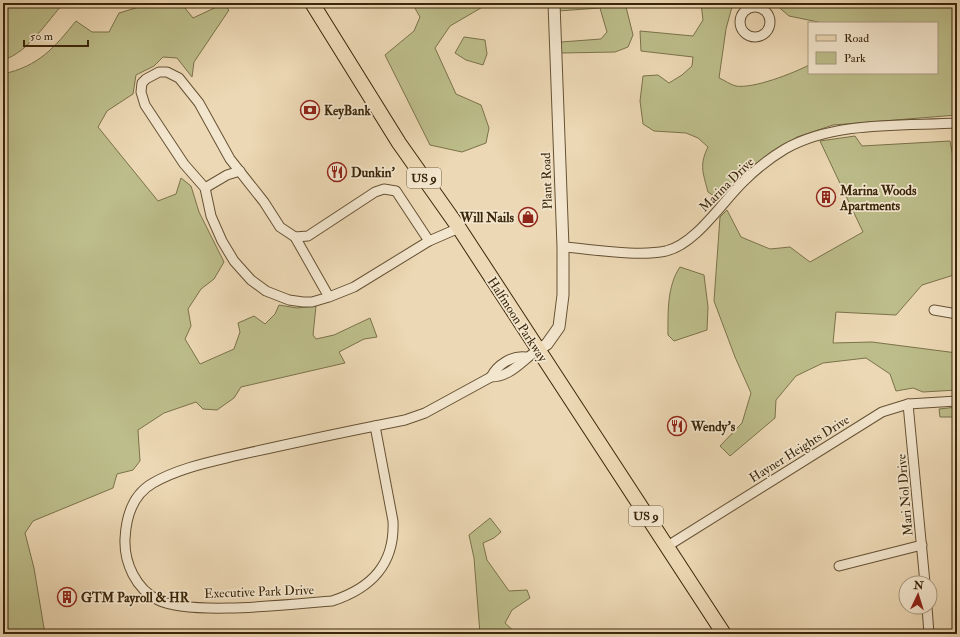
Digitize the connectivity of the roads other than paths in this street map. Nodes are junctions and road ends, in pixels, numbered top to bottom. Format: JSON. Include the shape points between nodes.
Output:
{"nodes":[{"id":1,"x":312,"y":3,"type":"edge"},
{"id":2,"x":554,"y":3,"type":"edge"},
{"id":3,"x":957,"y":123,"type":"edge"},
{"id":4,"x":240,"y":172,"type":"junction"},
{"id":5,"x":205,"y":188,"type":"junction"},
{"id":6,"x":459,"y":228,"type":"junction"},
{"id":7,"x":295,"y":237,"type":"junction"},
{"id":8,"x":429,"y":241,"type":"junction"},
{"id":9,"x":563,"y":247,"type":"junction"},
{"id":10,"x":329,"y":297,"type":"junction"},
{"id":11,"x":934,"y":310,"type":"dead end"},
{"id":12,"x":957,"y":314,"type":"edge"},
{"id":13,"x":538,"y":350,"type":"junction"},
{"id":14,"x":957,"y":401,"type":"edge"},
{"id":15,"x":908,"y":404,"type":"junction"},
{"id":16,"x":375,"y":426,"type":"junction"},
{"id":17,"x":922,"y":545,"type":"junction"},
{"id":18,"x":666,"y":547,"type":"junction"},
{"id":19,"x":838,"y":566,"type":"dead end"},
{"id":20,"x":924,"y":575,"type":"edge"},
{"id":21,"x":928,"y":615,"type":"edge"},
{"id":22,"x":724,"y":634,"type":"edge"},
{"id":23,"x":929,"y":634,"type":"edge"}],
"edges":[{"from":1,"to":6,"type":"main road","name":"Halfmoon Parkway","number":"US 9","via":[[399,143]]},
{"from":2,"to":9,"type":"street","name":"Plant Road"},
{"from":3,"to":9,"type":"street","name":"Marina Drive","via":[[844,129],[818,135],[785,149],[743,182],[697,232],[682,244],[667,251],[638,252]]},
{"from":4,"to":5,"type":"street","via":[[227,174]]},
{"from":4,"to":5,"type":"street","via":[[199,103],[179,78],[167,72],[159,72],[142,83],[141,92],[145,105],[184,164]]},
{"from":4,"to":7,"type":"street","via":[[280,227]]},
{"from":5,"to":10,"type":"street","via":[[211,216],[222,241],[234,261],[251,280],[266,291],[289,300],[312,302]]},
{"from":6,"to":8,"type":"street"},
{"from":6,"to":13,"type":"main road","name":"Halfmoon Parkway","number":"US 9"},
{"from":7,"to":8,"type":"street","via":[[308,236],[375,192],[384,189],[396,191]]},
{"from":7,"to":10,"type":"street"},
{"from":8,"to":10,"type":"street","via":[[354,287]]},
{"from":9,"to":13,"type":"street","name":"Plant Road","via":[[561,318],[555,334]]},
{"from":11,"to":12,"type":"street"},
{"from":13,"to":16,"type":"street","name":"Executive Park Drive","via":[[526,357],[520,366],[491,377],[425,413]]},
{"from":13,"to":18,"type":"main road","name":"Halfmoon Parkway","number":"US 9"},
{"from":14,"to":15,"type":"street","name":"Hayner Heights Drive"},
{"from":15,"to":17,"type":"street","name":"Mari Nol Drive"},
{"from":15,"to":18,"type":"street","name":"Hayner Heights Drive","via":[[872,417]]},
{"from":16,"to":16,"type":"street","name":"Executive Park Drive","via":[[202,464],[152,483],[134,502],[126,522],[125,556],[134,578],[147,593],[158,600],[190,607],[332,602],[365,586],[376,577],[389,555],[394,533]]},
{"from":17,"to":19,"type":"street"},
{"from":17,"to":20,"type":"street","name":"Mari Nol Drive"},
{"from":18,"to":22,"type":"main road","name":"Halfmoon Parkway","number":"US 9"},
{"from":21,"to":23,"type":"street"}]}
